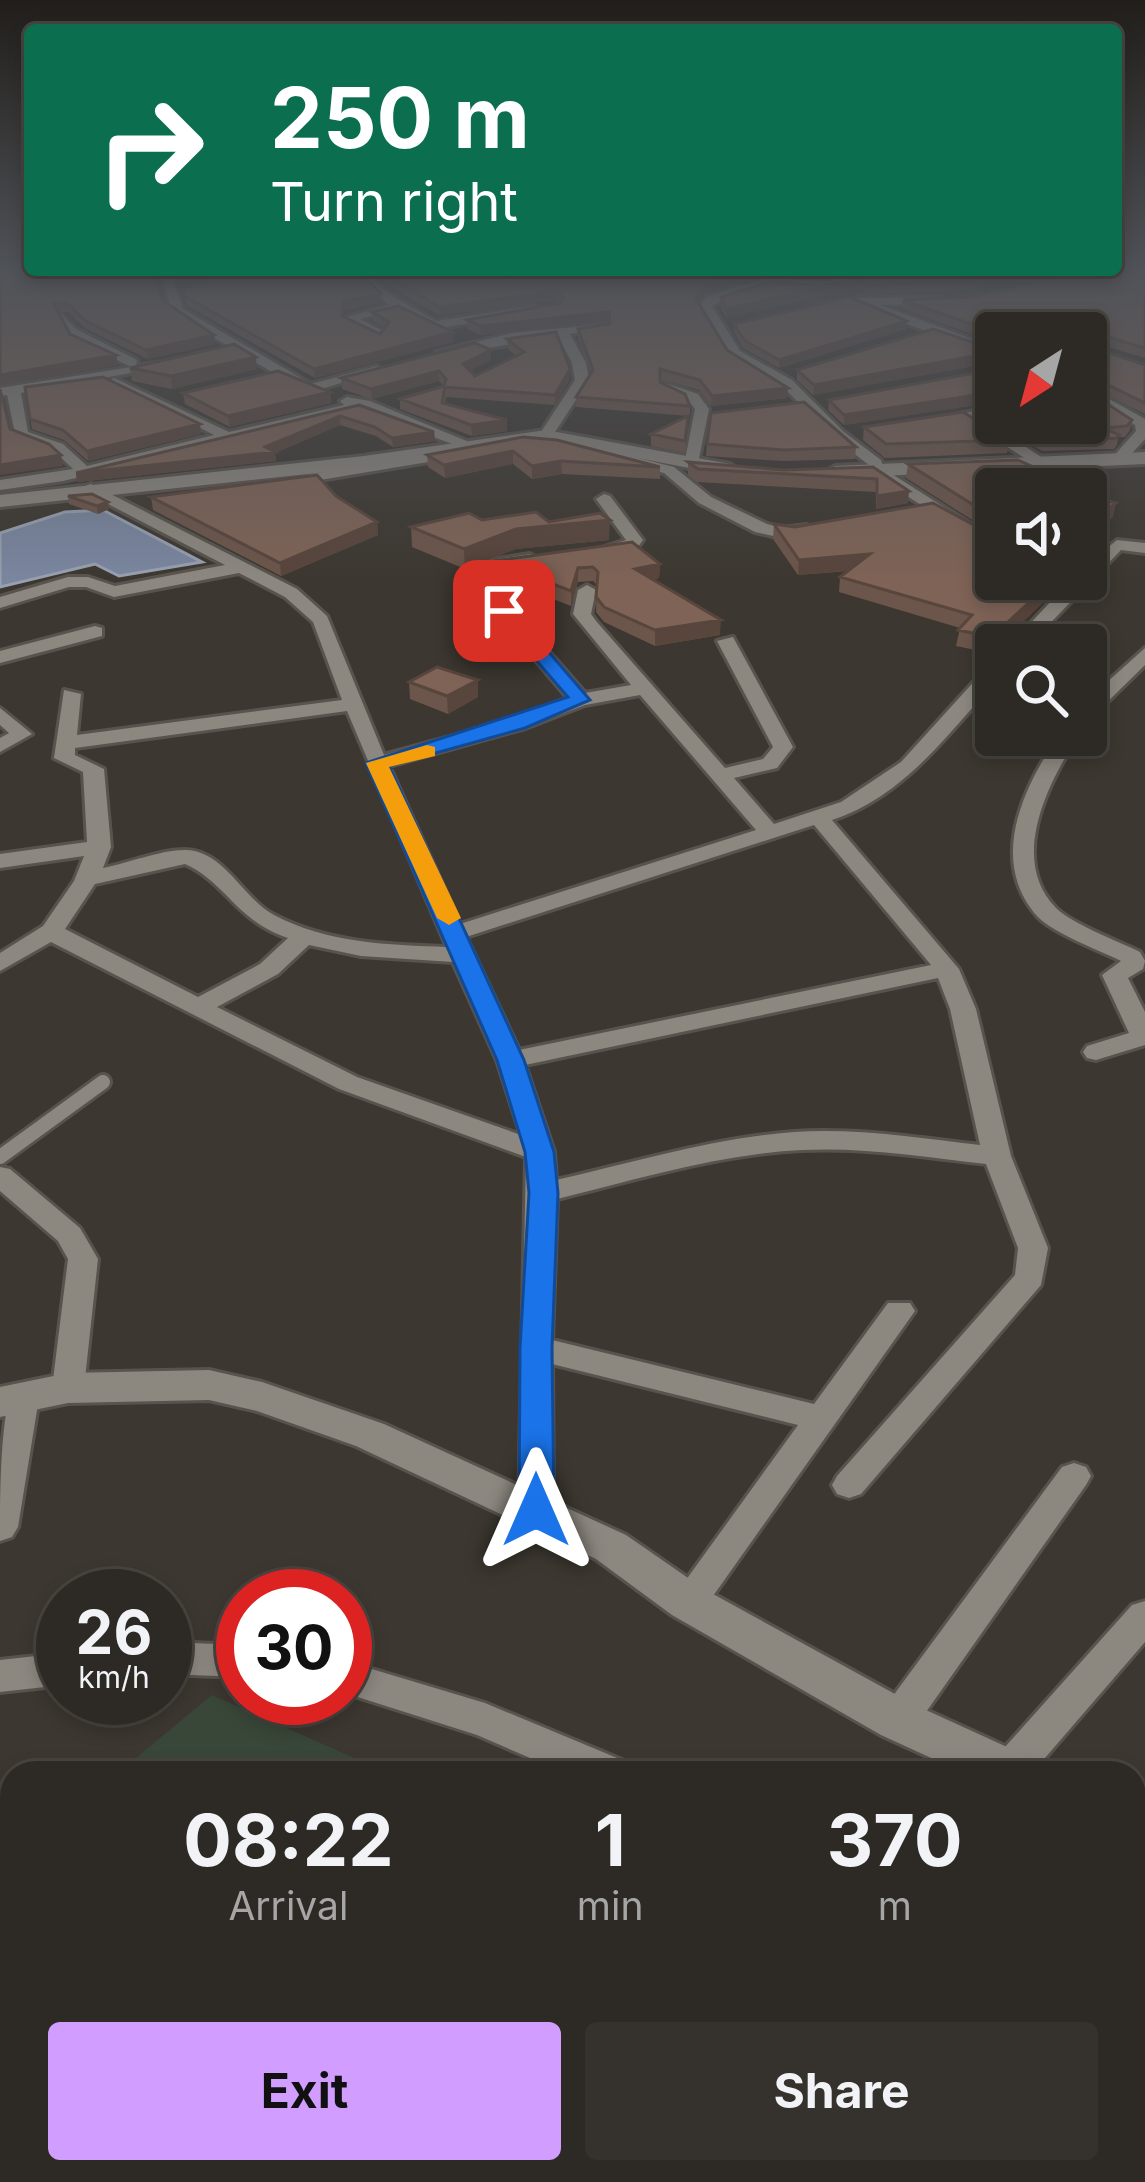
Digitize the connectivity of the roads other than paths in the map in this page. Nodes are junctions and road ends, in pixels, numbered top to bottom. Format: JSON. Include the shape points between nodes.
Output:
{"nodes":[{"id":1,"x":109,"y":377,"type":"joint"},
{"id":2,"x":264,"y":377,"type":"edge"},
{"id":3,"x":288,"y":377,"type":"edge"},
{"id":4,"x":352,"y":377,"type":"edge"},
{"id":5,"x":581,"y":377,"type":"edge"},
{"id":6,"x":778,"y":377,"type":"edge"},
{"id":7,"x":259,"y":378,"type":"edge"},
{"id":8,"x":667,"y":385,"type":"edge"},
{"id":9,"x":311,"y":388,"type":"junction"},
{"id":10,"x":6,"y":391,"type":"edge"},
{"id":11,"x":178,"y":396,"type":"edge"},
{"id":12,"x":832,"y":400,"type":"edge"},
{"id":13,"x":159,"y":401,"type":"junction"},
{"id":14,"x":396,"y":401,"type":"edge"},
{"id":15,"x":1107,"y":403,"type":"edge"},
{"id":16,"x":812,"y":404,"type":"junction"},
{"id":17,"x":948,"y":405,"type":"edge"},
{"id":18,"x":370,"y":406,"type":"junction"},
{"id":19,"x":790,"y":406,"type":"edge"},
{"id":20,"x":975,"y":413,"type":"edge"},
{"id":21,"x":725,"y":414,"type":"edge"},
{"id":22,"x":965,"y":415,"type":"junction"},
{"id":23,"x":703,"y":416,"type":"junction"},
{"id":24,"x":921,"y":423,"type":"edge"},
{"id":25,"x":859,"y":432,"type":"edge"},
{"id":26,"x":223,"y":434,"type":"junction"},
{"id":27,"x":546,"y":435,"type":"junction"},
{"id":28,"x":839,"y":435,"type":"junction"},
{"id":29,"x":467,"y":444,"type":"junction"},
{"id":30,"x":1145,"y":458,"type":"edge"},
{"id":31,"x":1118,"y":460,"type":"junction"},
{"id":32,"x":1044,"y":464,"type":"junction"},
{"id":33,"x":692,"y":465,"type":"junction"},
{"id":34,"x":748,"y":471,"type":"edge"},
{"id":35,"x":877,"y":471,"type":"junction"},
{"id":36,"x":807,"y":472,"type":"edge"},
{"id":37,"x":87,"y":479,"type":"junction"},
{"id":38,"x":0,"y":485,"type":"edge"},
{"id":39,"x":604,"y":499,"type":"dead end"},
{"id":40,"x":0,"y":501,"type":"edge"},
{"id":41,"x":124,"y":503,"type":"junction"},
{"id":42,"x":935,"y":508,"type":"junction"},
{"id":43,"x":915,"y":512,"type":"edge"},
{"id":44,"x":833,"y":525,"type":"edge"},
{"id":45,"x":975,"y":534,"type":"edge"},
{"id":46,"x":1145,"y":548,"type":"edge"},
{"id":47,"x":568,"y":555,"type":"edge"},
{"id":48,"x":1107,"y":555,"type":"edge"},
{"id":49,"x":547,"y":558,"type":"edge"},
{"id":50,"x":243,"y":567,"type":"junction"},
{"id":51,"x":587,"y":590,"type":"dead end"},
{"id":52,"x":1062,"y":600,"type":"edge"},
{"id":53,"x":0,"y":603,"type":"edge"},
{"id":54,"x":1038,"y":624,"type":"edge"},
{"id":55,"x":95,"y":632,"type":"dead end"},
{"id":56,"x":726,"y":641,"type":"dead end"},
{"id":57,"x":1145,"y":654,"type":"edge"},
{"id":58,"x":0,"y":657,"type":"edge"},
{"id":59,"x":646,"y":688,"type":"junction"},
{"id":60,"x":1107,"y":691,"type":"edge"},
{"id":61,"x":975,"y":692,"type":"edge"},
{"id":62,"x":71,"y":694,"type":"dead end"},
{"id":63,"x":580,"y":700,"type":"junction"},
{"id":64,"x":354,"y":704,"type":"junction"},
{"id":65,"x":0,"y":714,"type":"edge"},
{"id":66,"x":65,"y":743,"type":"junction"},
{"id":67,"x":0,"y":746,"type":"edge"},
{"id":68,"x":1057,"y":756,"type":"edge"},
{"id":69,"x":377,"y":763,"type":"junction"},
{"id":70,"x":720,"y":775,"type":"junction"},
{"id":71,"x":820,"y":818,"type":"junction"},
{"id":72,"x":772,"y":835,"type":"junction"},
{"id":73,"x":100,"y":847,"type":"junction"},
{"id":74,"x":0,"y":861,"type":"edge"},
{"id":75,"x":87,"y":879,"type":"junction"},
{"id":76,"x":53,"y":930,"type":"junction"},
{"id":77,"x":305,"y":936,"type":"junction"},
{"id":78,"x":460,"y":944,"type":"junction"},
{"id":79,"x":0,"y":964,"type":"edge"},
{"id":80,"x":1140,"y":966,"type":"edge"},
{"id":81,"x":947,"y":969,"type":"junction"},
{"id":82,"x":198,"y":1007,"type":"junction"},
{"id":83,"x":1144,"y":1036,"type":"edge"},
{"id":84,"x":1096,"y":1052,"type":"dead end"},
{"id":85,"x":510,"y":1060,"type":"junction"},
{"id":86,"x":103,"y":1082,"type":"dead end"},
{"id":87,"x":540,"y":1152,"type":"junction"},
{"id":88,"x":998,"y":1156,"type":"junction"},
{"id":89,"x":0,"y":1157,"type":"edge"},
{"id":90,"x":0,"y":1176,"type":"edge"},
{"id":91,"x":543,"y":1193,"type":"junction"},
{"id":92,"x":898,"y":1311,"type":"dead end"},
{"id":93,"x":536,"y":1348,"type":"junction"},
{"id":94,"x":68,"y":1388,"type":"junction"},
{"id":95,"x":12,"y":1400,"type":"edge"},
{"id":96,"x":820,"y":1418,"type":"junction"},
{"id":97,"x":1074,"y":1476,"type":"dead end"},
{"id":98,"x":848,"y":1485,"type":"dead end"},
{"id":99,"x":536,"y":1510,"type":"junction"},
{"id":100,"x":0,"y":1527,"type":"edge"},
{"id":101,"x":688,"y":1602,"type":"junction"},
{"id":102,"x":1145,"y":1616,"type":"edge"},
{"id":103,"x":36,"y":1672,"type":"edge"},
{"id":104,"x":0,"y":1676,"type":"edge"},
{"id":105,"x":372,"y":1685,"type":"edge"},
{"id":106,"x":898,"y":1720,"type":"junction"},
{"id":107,"x":580,"y":1761,"type":"edge"},
{"id":108,"x":988,"y":1761,"type":"edge"},
{"id":109,"x":1021,"y":1761,"type":"edge"}],
"edges":[{"from":1,"to":10,"type":"street"},
{"from":1,"to":13,"type":"street"},
{"from":2,"to":7,"type":"street"},
{"from":3,"to":9,"type":"street"},
{"from":4,"to":9,"type":"street"},
{"from":5,"to":27,"type":"street"},
{"from":6,"to":16,"type":"street"},
{"from":8,"to":23,"type":"street","via":[[693,397]]},
{"from":9,"to":18,"type":"street"},
{"from":10,"to":37,"type":"street","via":[[21,435],[58,447]]},
{"from":11,"to":13,"type":"street"},
{"from":12,"to":16,"type":"street"},
{"from":13,"to":26,"type":"street"},
{"from":14,"to":18,"type":"street"},
{"from":15,"to":31,"type":"street","via":[[1142,423]]},
{"from":16,"to":19,"type":"street"},
{"from":16,"to":28,"type":"street"},
{"from":17,"to":22,"type":"street"},
{"from":18,"to":26,"type":"street"},
{"from":18,"to":29,"type":"street"},
{"from":20,"to":22,"type":"street"},
{"from":21,"to":23,"type":"street"},
{"from":22,"to":24,"type":"street"},
{"from":22,"to":32,"type":"street"},
{"from":23,"to":33,"type":"street"},
{"from":25,"to":28,"type":"street"},
{"from":26,"to":37,"type":"street"},
{"from":27,"to":29,"type":"street"},
{"from":27,"to":33,"type":"street"},
{"from":28,"to":35,"type":"street"},
{"from":29,"to":37,"type":"street","via":[[321,467]]},
{"from":30,"to":31,"type":"street"},
{"from":31,"to":32,"type":"street"},
{"from":32,"to":35,"type":"street"},
{"from":33,"to":34,"type":"street"},
{"from":35,"to":36,"type":"street"},
{"from":35,"to":42,"type":"street"},
{"from":37,"to":38,"type":"street"},
{"from":37,"to":40,"type":"street"},
{"from":37,"to":41,"type":"street"},
{"from":39,"to":47,"type":"street","via":[[634,540]]},
{"from":41,"to":44,"type":"street","via":[[539,442],[660,466],[761,529]]},
{"from":41,"to":50,"type":"street"},
{"from":42,"to":43,"type":"street"},
{"from":42,"to":45,"type":"street"},
{"from":46,"to":48,"type":"street","via":[[1117,545]]},
{"from":49,"to":63,"type":"street","via":[[484,566],[476,579]]},
{"from":50,"to":53,"type":"street","via":[[114,592],[68,581]]},
{"from":50,"to":64,"type":"street","via":[[321,620]]},
{"from":51,"to":59,"type":"street","via":[[582,614]]},
{"from":52,"to":54,"type":"street"},
{"from":55,"to":58,"type":"street"},
{"from":56,"to":70,"type":"street","via":[[783,747],[770,764]]},
{"from":57,"to":60,"type":"street"},
{"from":59,"to":63,"type":"street"},
{"from":59,"to":70,"type":"street"},
{"from":61,"to":71,"type":"street","via":[[892,781]]},
{"from":62,"to":66,"type":"street"},
{"from":63,"to":69,"type":"street"},
{"from":64,"to":66,"type":"street"},
{"from":64,"to":69,"type":"street"},
{"from":65,"to":67,"type":"street","via":[[22,734]]},
{"from":66,"to":73,"type":"street","via":[[64,758],[93,769]]},
{"from":68,"to":80,"type":"street","via":[[1028,805],[1030,874],[1048,914]]},
{"from":69,"to":78,"type":"street"},
{"from":70,"to":72,"type":"street"},
{"from":71,"to":72,"type":"street"},
{"from":71,"to":81,"type":"street"},
{"from":72,"to":78,"type":"street"},
{"from":73,"to":74,"type":"street"},
{"from":73,"to":75,"type":"street"},
{"from":75,"to":76,"type":"street"},
{"from":75,"to":77,"type":"street","via":[[200,859],[243,906]]},
{"from":76,"to":79,"type":"street"},
{"from":76,"to":82,"type":"street"},
{"from":77,"to":78,"type":"street","via":[[378,952]]},
{"from":77,"to":82,"type":"street","via":[[269,969]]},
{"from":78,"to":85,"type":"street"},
{"from":80,"to":83,"type":"street","via":[[1114,975]]},
{"from":81,"to":85,"type":"street"},
{"from":81,"to":88,"type":"street"},
{"from":82,"to":87,"type":"street","via":[[387,1100]]},
{"from":83,"to":84,"type":"street"},
{"from":85,"to":87,"type":"street"},
{"from":86,"to":89,"type":"lane"},
{"from":87,"to":91,"type":"street"},
{"from":88,"to":91,"type":"street","via":[[785,1143]]},
{"from":88,"to":98,"type":"street","via":[[1033,1248],[1030,1278]]},
{"from":90,"to":94,"type":"street","via":[[70,1234],[83,1259]]},
{"from":91,"to":93,"type":"street"},
{"from":92,"to":96,"type":"street"},
{"from":93,"to":96,"type":"street"},
{"from":93,"to":99,"type":"street"},
{"from":94,"to":95,"type":"street"},
{"from":94,"to":99,"type":"street","via":[[209,1384],[262,1397],[370,1435]]},
{"from":95,"to":100,"type":"street"},
{"from":96,"to":101,"type":"street"},
{"from":97,"to":106,"type":"street"},
{"from":99,"to":101,"type":"street","via":[[611,1547]]},
{"from":101,"to":106,"type":"street"},
{"from":102,"to":109,"type":"street"},
{"from":103,"to":104,"type":"street"},
{"from":105,"to":107,"type":"street","via":[[485,1720]]},
{"from":106,"to":108,"type":"street"}]}
